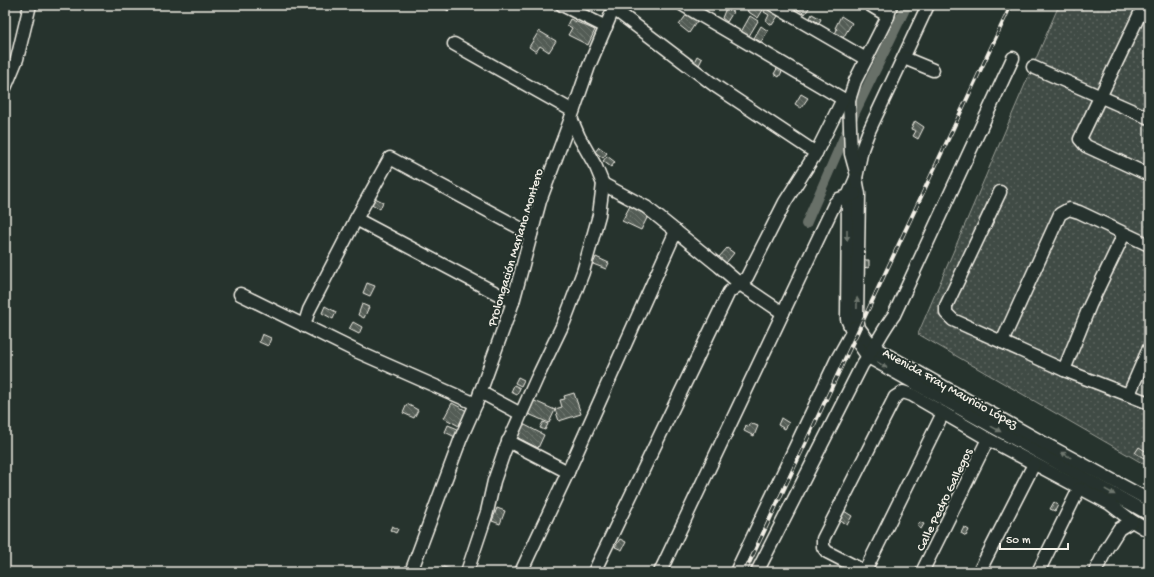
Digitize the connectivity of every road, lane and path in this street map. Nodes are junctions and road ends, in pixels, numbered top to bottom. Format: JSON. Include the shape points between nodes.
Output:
{"nodes":[{"id":1,"x":30,"y":5,"type":"edge"},
{"id":2,"x":562,"y":5,"type":"edge"},
{"id":3,"x":683,"y":5,"type":"edge"},
{"id":4,"x":773,"y":5,"type":"edge"},
{"id":5,"x":870,"y":5,"type":"edge"},
{"id":6,"x":928,"y":5,"type":"edge"},
{"id":7,"x":1144,"y":5,"type":"edge"},
{"id":8,"x":614,"y":7,"type":"edge"},
{"id":9,"x":890,"y":10,"type":"edge"},
{"id":10,"x":606,"y":27,"type":"junction"},
{"id":11,"x":454,"y":44,"type":"dead end"},
{"id":12,"x":904,"y":58,"type":"junction"},
{"id":13,"x":1013,"y":58,"type":"dead end"},
{"id":14,"x":866,"y":59,"type":"junction"},
{"id":15,"x":1033,"y":67,"type":"dead end"},
{"id":16,"x":933,"y":70,"type":"dead end"},
{"id":17,"x":6,"y":82,"type":"edge"},
{"id":18,"x":1099,"y":97,"type":"junction"},
{"id":19,"x":847,"y":103,"type":"junction"},
{"id":20,"x":572,"y":114,"type":"junction"},
{"id":21,"x":1149,"y":118,"type":"edge"},
{"id":22,"x":816,"y":153,"type":"junction"},
{"id":23,"x":1149,"y":175,"type":"edge"},
{"id":24,"x":856,"y":176,"type":"junction"},
{"id":25,"x":603,"y":184,"type":"junction"},
{"id":26,"x":1000,"y":192,"type":"dead end"},
{"id":27,"x":853,"y":195,"type":"junction"},
{"id":28,"x":356,"y":219,"type":"junction"},
{"id":29,"x":676,"y":231,"type":"junction"},
{"id":30,"x":531,"y":234,"type":"junction"},
{"id":31,"x":1124,"y":234,"type":"junction"},
{"id":32,"x":1149,"y":245,"type":"edge"},
{"id":33,"x":740,"y":284,"type":"junction"},
{"id":34,"x":240,"y":294,"type":"dead end"},
{"id":35,"x":513,"y":302,"type":"junction"},
{"id":36,"x":783,"y":313,"type":"junction"},
{"id":37,"x":304,"y":326,"type":"junction"},
{"id":38,"x":855,"y":327,"type":"junction"},
{"id":39,"x":1002,"y":342,"type":"junction"},
{"id":40,"x":1149,"y":348,"type":"edge"},
{"id":41,"x":871,"y":352,"type":"junction"},
{"id":42,"x":1064,"y":370,"type":"junction"},
{"id":43,"x":480,"y":392,"type":"junction"},
{"id":44,"x":1129,"y":394,"type":"junction"},
{"id":45,"x":1149,"y":403,"type":"edge"},
{"id":46,"x":476,"y":404,"type":"junction"},
{"id":47,"x":943,"y":413,"type":"junction"},
{"id":48,"x":521,"y":414,"type":"junction"},
{"id":49,"x":988,"y":439,"type":"junction"},
{"id":50,"x":508,"y":442,"type":"junction"},
{"id":51,"x":1034,"y":464,"type":"junction"},
{"id":52,"x":568,"y":472,"type":"junction"},
{"id":53,"x":1079,"y":489,"type":"junction"},
{"id":54,"x":1149,"y":500,"type":"edge"},
{"id":55,"x":1149,"y":514,"type":"edge"},
{"id":56,"x":1132,"y":521,"type":"junction"},
{"id":57,"x":1149,"y":531,"type":"edge"},
{"id":58,"x":411,"y":572,"type":"edge"},
{"id":59,"x":467,"y":572,"type":"edge"},
{"id":60,"x":521,"y":572,"type":"edge"},
{"id":61,"x":594,"y":572,"type":"edge"},
{"id":62,"x":660,"y":572,"type":"edge"},
{"id":63,"x":736,"y":572,"type":"edge"},
{"id":64,"x":757,"y":572,"type":"edge"},
{"id":65,"x":866,"y":572,"type":"edge"},
{"id":66,"x":922,"y":572,"type":"edge"},
{"id":67,"x":979,"y":572,"type":"edge"},
{"id":68,"x":1038,"y":572,"type":"edge"},
{"id":69,"x":1095,"y":572,"type":"edge"}],
"edges":[{"from":1,"to":17,"type":"street","via":[[17,59]]},
{"from":2,"to":10,"type":"street"},
{"from":3,"to":19,"type":"street"},
{"from":4,"to":14,"type":"street"},
{"from":5,"to":9,"type":"street"},
{"from":6,"to":12,"type":"street","name":"Avenida Fray Mauricio López"},
{"from":7,"to":18,"type":"street"},
{"from":8,"to":10,"type":"street","name":"Prolongación Mariano Montero"},
{"from":8,"to":22,"type":"street","via":[[714,85]]},
{"from":9,"to":14,"type":"street"},
{"from":10,"to":20,"type":"street","name":"Prolongación Mariano Montero"},
{"from":11,"to":20,"type":"street"},
{"from":12,"to":16,"type":"street"},
{"from":12,"to":24,"type":"street","name":"Avenida Fray Mauricio López","via":[[868,133]]},
{"from":13,"to":41,"type":"street","via":[[894,315]]},
{"from":14,"to":19,"type":"street"},
{"from":15,"to":18,"type":"street"},
{"from":18,"to":21,"type":"street"},
{"from":18,"to":23,"type":"street","via":[[1080,139],[1086,146]]},
{"from":19,"to":22,"type":"street"},
{"from":19,"to":24,"type":"street","via":[[851,154]]},
{"from":20,"to":25,"type":"street","via":[[579,137]]},
{"from":20,"to":30,"type":"street","name":"Prolongación Mariano Montero","via":[[540,201]]},
{"from":22,"to":33,"type":"street","via":[[785,202],[747,277]]},
{"from":24,"to":27,"type":"street","name":"Avenida Fray Mauricio López"},
{"from":25,"to":29,"type":"street","via":[[646,207]]},
{"from":25,"to":48,"type":"street","via":[[599,215],[583,272],[564,322]]},
{"from":26,"to":39,"type":"street","via":[[946,306],[946,313],[953,320]]},
{"from":27,"to":36,"type":"street","via":[[839,199],[835,203]]},
{"from":27,"to":38,"type":"street","name":"Avenida Fray Mauricio López","via":[[847,318]]},
{"from":28,"to":30,"type":"street","via":[[390,158]]},
{"from":28,"to":35,"type":"street"},
{"from":28,"to":37,"type":"street","via":[[309,310]]},
{"from":29,"to":33,"type":"street"},
{"from":29,"to":52,"type":"street"},
{"from":30,"to":35,"type":"street","name":"Prolongación Mariano Montero"},
{"from":31,"to":32,"type":"street"},
{"from":31,"to":39,"type":"street","via":[[1079,212],[1069,209],[1060,214]]},
{"from":31,"to":42,"type":"street","via":[[1090,305]]},
{"from":33,"to":36,"type":"street"},
{"from":33,"to":61,"type":"street","via":[[729,292]]},
{"from":34,"to":37,"type":"street"},
{"from":35,"to":43,"type":"street","name":"Prolongación Mariano Montero"},
{"from":36,"to":62,"type":"street"},
{"from":37,"to":46,"type":"street"},
{"from":38,"to":41,"type":"street","name":"Avenida Fray Mauricio López","via":[[855,338]]},
{"from":38,"to":63,"type":"street","via":[[836,361]]},
{"from":39,"to":42,"type":"street"},
{"from":40,"to":44,"type":"street"},
{"from":54,"to":41,"type":"street","name":"Avenida Fray Mauricio López","one_way":true},
{"from":41,"to":55,"type":"street","name":"Avenida Fray Mauricio López","one_way":true},
{"from":41,"to":64,"type":"street","via":[[862,365]]},
{"from":42,"to":44,"type":"street"},
{"from":43,"to":46,"type":"street","name":"Prolongación Mariano Montero"},
{"from":43,"to":48,"type":"street"},
{"from":44,"to":45,"type":"street"},
{"from":46,"to":58,"type":"street","name":"Prolongación Mariano Montero"},
{"from":47,"to":49,"type":"street"},
{"from":47,"to":65,"type":"street"},
{"from":47,"to":65,"type":"street","via":[[912,395],[903,392],[895,397],[823,539],[823,547],[827,552]]},
{"from":48,"to":50,"type":"street"},
{"from":49,"to":51,"type":"street"},
{"from":49,"to":66,"type":"street","name":"Calle Pedro Gallegos"},
{"from":50,"to":52,"type":"street"},
{"from":50,"to":59,"type":"street"},
{"from":51,"to":53,"type":"street"},
{"from":51,"to":67,"type":"street"},
{"from":52,"to":60,"type":"street"},
{"from":53,"to":56,"type":"street","via":[[1110,504]]},
{"from":53,"to":68,"type":"street"},
{"from":56,"to":57,"type":"street"},
{"from":56,"to":69,"type":"street","via":[[1119,529]]}]}
